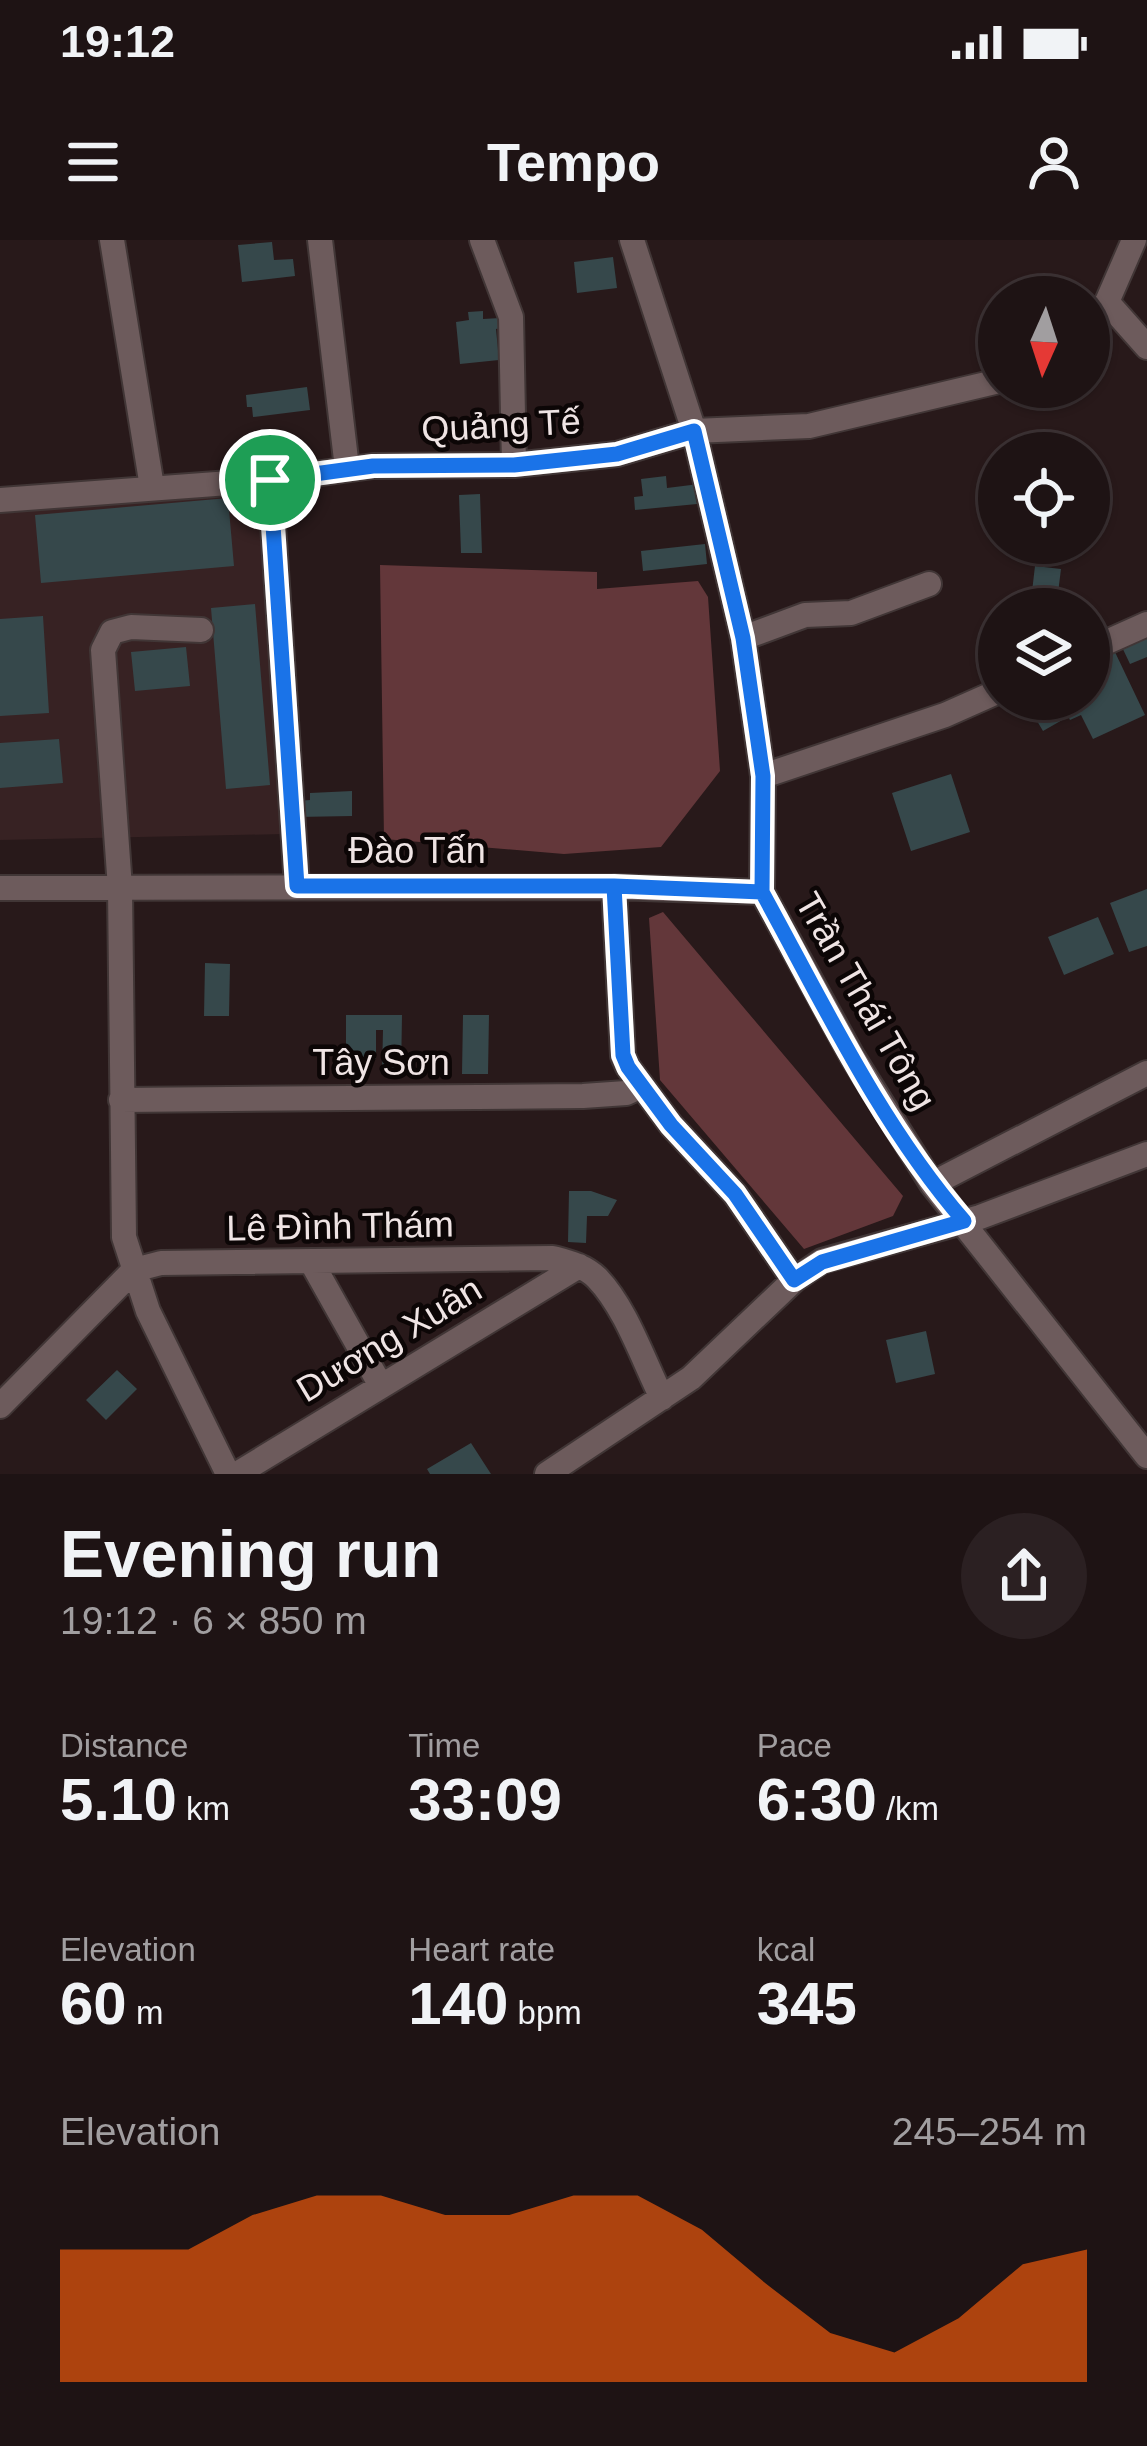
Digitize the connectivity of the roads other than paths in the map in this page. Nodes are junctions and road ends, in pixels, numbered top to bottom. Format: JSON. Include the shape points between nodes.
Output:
{"nodes":[{"id":1,"x":112,"y":240,"type":"edge"},
{"id":2,"x":320,"y":240,"type":"edge"},
{"id":3,"x":482,"y":240,"type":"edge"},
{"id":4,"x":632,"y":240,"type":"edge"},
{"id":5,"x":1134,"y":240,"type":"edge"},
{"id":6,"x":1110,"y":295,"type":"edge"},
{"id":7,"x":1110,"y":305,"type":"edge"},
{"id":8,"x":1147,"y":347,"type":"edge"},
{"id":9,"x":978,"y":385,"type":"edge"},
{"id":10,"x":694,"y":431,"type":"junction"},
{"id":11,"x":514,"y":465,"type":"junction"},
{"id":12,"x":347,"y":468,"type":"junction"},
{"id":13,"x":270,"y":480,"type":"junction"},
{"id":14,"x":152,"y":487,"type":"junction"},
{"id":15,"x":0,"y":500,"type":"edge"},
{"id":16,"x":929,"y":584,"type":"dead end"},
{"id":17,"x":1147,"y":624,"type":"edge"},
{"id":18,"x":201,"y":630,"type":"dead end"},
{"id":19,"x":743,"y":638,"type":"junction"},
{"id":20,"x":1110,"y":641,"type":"edge"},
{"id":21,"x":978,"y":701,"type":"edge"},
{"id":22,"x":763,"y":776,"type":"junction"},
{"id":23,"x":297,"y":886,"type":"junction"},
{"id":24,"x":614,"y":886,"type":"junction"},
{"id":25,"x":0,"y":888,"type":"edge"},
{"id":26,"x":120,"y":888,"type":"junction"},
{"id":27,"x":762,"y":892,"type":"junction"},
{"id":28,"x":1147,"y":1073,"type":"edge"},
{"id":29,"x":639,"y":1087,"type":"junction"},
{"id":30,"x":121,"y":1100,"type":"junction"},
{"id":31,"x":1147,"y":1154,"type":"edge"},
{"id":32,"x":932,"y":1184,"type":"junction"},
{"id":33,"x":964,"y":1221,"type":"junction"},
{"id":34,"x":312,"y":1263,"type":"junction"},
{"id":35,"x":578,"y":1266,"type":"junction"},
{"id":36,"x":134,"y":1270,"type":"junction"},
{"id":37,"x":794,"y":1280,"type":"junction"},
{"id":38,"x":381,"y":1387,"type":"junction"},
{"id":39,"x":662,"y":1398,"type":"junction"},
{"id":40,"x":0,"y":1406,"type":"edge"},
{"id":41,"x":1147,"y":1456,"type":"edge"},
{"id":42,"x":550,"y":1473,"type":"edge"},
{"id":43,"x":228,"y":1474,"type":"edge"},
{"id":44,"x":237,"y":1474,"type":"edge"}],
"edges":[{"from":1,"to":14,"type":"street"},
{"from":2,"to":12,"type":"street"},
{"from":3,"to":11,"type":"street","via":[[511,317]]},
{"from":4,"to":10,"type":"street","name":"Trần Thái Tông"},
{"from":5,"to":6,"type":"street"},
{"from":7,"to":8,"type":"street"},
{"from":9,"to":10,"type":"street","name":"Quảng Tế","via":[[809,425]]},
{"from":10,"to":11,"type":"street","name":"Quảng Tế","via":[[617,454]]},
{"from":10,"to":19,"type":"street","name":"Trần Thái Tông"},
{"from":11,"to":12,"type":"street","name":"Quảng Tế"},
{"from":12,"to":13,"type":"street","name":"Quảng Tế"},
{"from":13,"to":14,"type":"street","name":"Quảng Tế"},
{"from":13,"to":23,"type":"street"},
{"from":14,"to":15,"type":"street","name":"Quảng Tế"},
{"from":16,"to":19,"type":"street","via":[[851,613],[805,615]]},
{"from":17,"to":20,"type":"street"},
{"from":18,"to":26,"type":"street","via":[[131,627],[112,632],[103,650]]},
{"from":19,"to":22,"type":"street","name":"Trần Thái Tông"},
{"from":21,"to":22,"type":"street"},
{"from":22,"to":27,"type":"street","name":"Trần Thái Tông"},
{"from":23,"to":24,"type":"street","name":"Đào Tấn"},
{"from":23,"to":26,"type":"street","name":"Đào Tấn"},
{"from":24,"to":27,"type":"street","name":"Đào Tấn"},
{"from":24,"to":29,"type":"street","via":[[623,1055]]},
{"from":25,"to":26,"type":"street","name":"Đào Tấn"},
{"from":26,"to":30,"type":"street"},
{"from":27,"to":32,"type":"street","name":"Trần Thái Tông"},
{"from":28,"to":32,"type":"street"},
{"from":29,"to":30,"type":"street","name":"Tây Sơn","via":[[583,1096]]},
{"from":29,"to":37,"type":"street","via":[[735,1194]]},
{"from":30,"to":36,"type":"street","via":[[124,1237]]},
{"from":31,"to":33,"type":"street"},
{"from":32,"to":33,"type":"street","name":"Trần Thái Tông"},
{"from":33,"to":37,"type":"street","via":[[822,1262]]},
{"from":33,"to":41,"type":"street","name":"Trần Thái Tông"},
{"from":34,"to":35,"type":"street","name":"Lê Đình Thám","via":[[553,1258]]},
{"from":34,"to":36,"type":"street","name":"Lê Đình Thám"},
{"from":34,"to":38,"type":"street"},
{"from":35,"to":38,"type":"street","name":"Dương Xuân"},
{"from":35,"to":39,"type":"street","via":[[613,1300]]},
{"from":36,"to":40,"type":"street"},
{"from":36,"to":43,"type":"street"},
{"from":37,"to":39,"type":"street"},
{"from":38,"to":44,"type":"street","name":"Dương Xuân"},
{"from":39,"to":42,"type":"street"}]}
